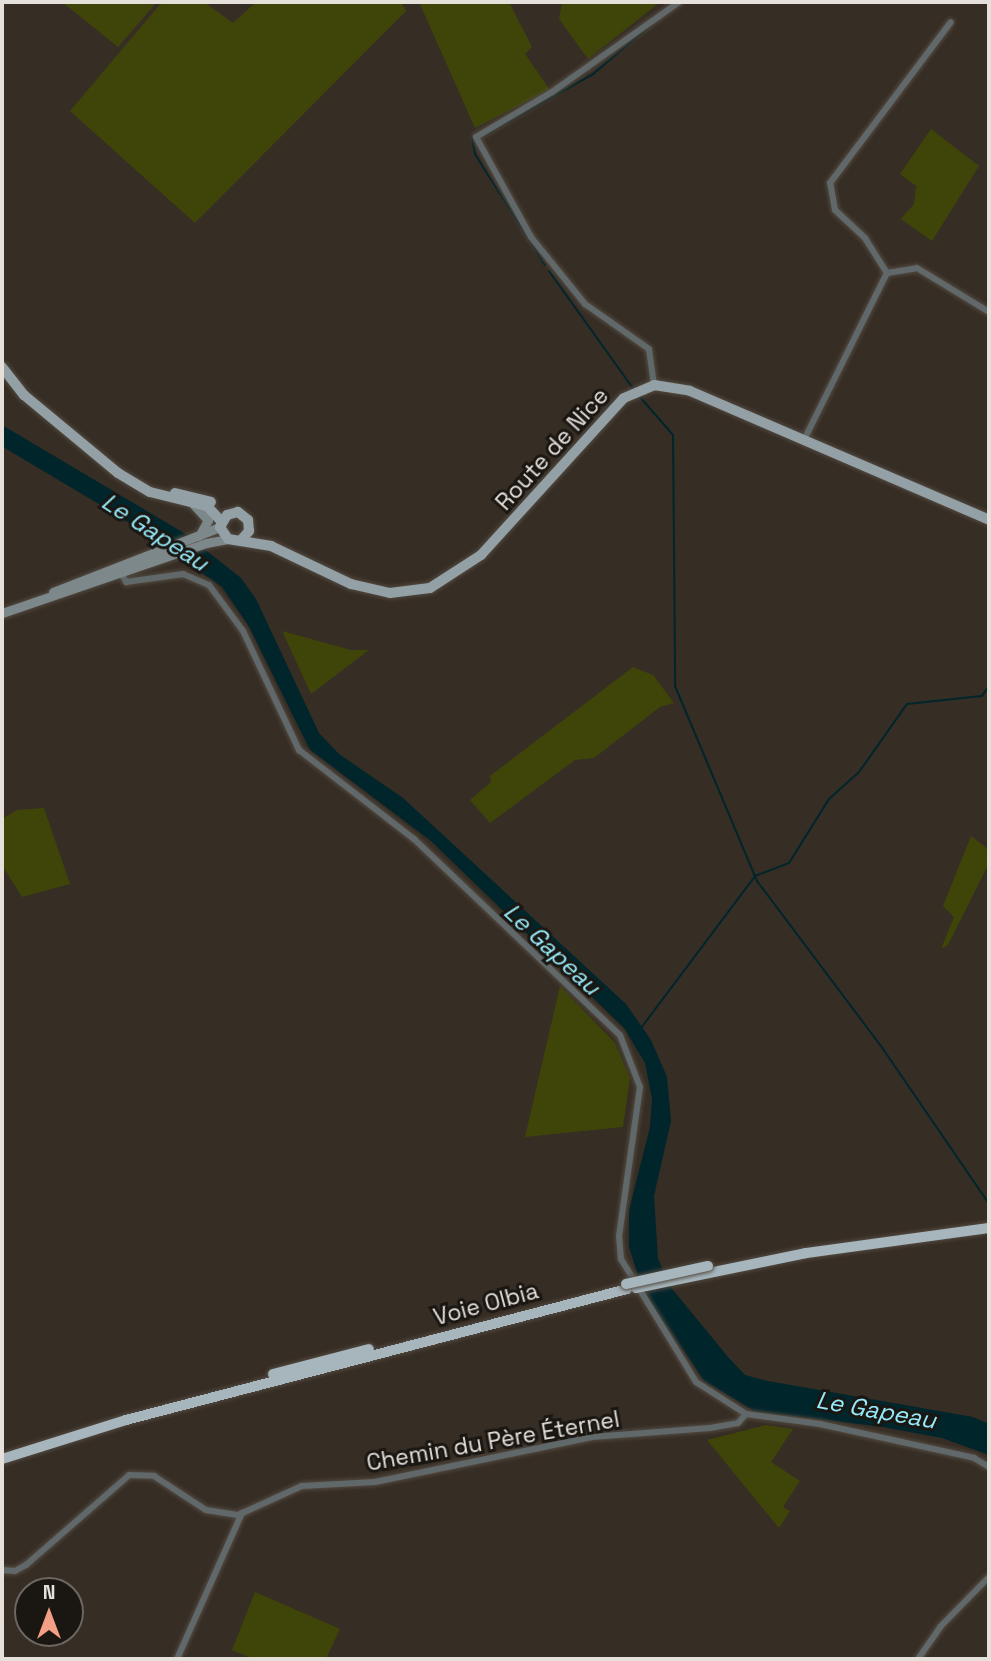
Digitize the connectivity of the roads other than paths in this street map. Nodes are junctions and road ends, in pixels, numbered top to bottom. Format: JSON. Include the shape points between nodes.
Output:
{"nodes":[{"id":1,"x":679,"y":2,"type":"edge"},
{"id":2,"x":951,"y":22,"type":"dead end"},
{"id":3,"x":887,"y":273,"type":"junction"},
{"id":4,"x":989,"y":312,"type":"edge"},
{"id":5,"x":2,"y":368,"type":"edge"},
{"id":6,"x":654,"y":385,"type":"junction"},
{"id":7,"x":804,"y":440,"type":"junction"},
{"id":8,"x":131,"y":481,"type":"junction"},
{"id":9,"x":190,"y":502,"type":"junction"},
{"id":10,"x":230,"y":513,"type":"junction"},
{"id":11,"x":989,"y":520,"type":"edge"},
{"id":12,"x":221,"y":524,"type":"junction"},
{"id":13,"x":249,"y":527,"type":"junction"},
{"id":14,"x":202,"y":540,"type":"junction"},
{"id":15,"x":228,"y":540,"type":"junction"},
{"id":16,"x":242,"y":540,"type":"junction"},
{"id":17,"x":271,"y":546,"type":"junction"},
{"id":18,"x":159,"y":556,"type":"junction"},
{"id":19,"x":120,"y":572,"type":"junction"},
{"id":20,"x":6,"y":612,"type":"edge"},
{"id":21,"x":989,"y":1221,"type":"edge"},
{"id":22,"x":989,"y":1228,"type":"edge"},
{"id":23,"x":709,"y":1269,"type":"junction"},
{"id":24,"x":627,"y":1287,"type":"junction"},
{"id":25,"x":746,"y":1414,"type":"junction"},
{"id":26,"x":2,"y":1452,"type":"edge"},
{"id":27,"x":2,"y":1459,"type":"edge"},
{"id":28,"x":989,"y":1467,"type":"edge"},
{"id":29,"x":242,"y":1513,"type":"junction"},
{"id":30,"x":2,"y":1570,"type":"edge"},
{"id":31,"x":989,"y":1577,"type":"edge"},
{"id":32,"x":177,"y":1659,"type":"edge"},
{"id":33,"x":918,"y":1659,"type":"edge"}],
"edges":[{"from":1,"to":6,"type":"street","via":[[552,92],[475,137],[531,237],[585,304],[649,349]]},
{"from":2,"to":3,"type":"street","via":[[830,183],[835,210],[865,238]]},
{"from":3,"to":4,"type":"street","via":[[917,268]]},
{"from":3,"to":7,"type":"street"},
{"from":5,"to":8,"type":"main road","via":[[24,395]]},
{"from":6,"to":7,"type":"main road","via":[[690,391]]},
{"from":6,"to":17,"type":"main road","name":"Route de Nice","via":[[624,398],[486,550],[457,574],[430,588],[376,592]]},
{"from":7,"to":11,"type":"main road"},
{"from":8,"to":9,"type":"main road","via":[[150,492]]},
{"from":8,"to":10,"type":"main road","via":[[208,500]]},
{"from":9,"to":12,"type":"main road","via":[[213,509]]},
{"from":9,"to":14,"type":"main road","via":[[208,520]]},
{"from":10,"to":12,"type":"main road"},
{"from":10,"to":13,"type":"main road","via":[[242,514]]},
{"from":12,"to":14,"type":"main road"},
{"from":12,"to":15,"type":"main road"},
{"from":13,"to":16,"type":"main road"},
{"from":13,"to":17,"type":"main road"},
{"from":14,"to":15,"type":"main road"},
{"from":14,"to":18,"type":"main road"},
{"from":15,"to":16,"type":"main road"},
{"from":16,"to":17,"type":"main road"},
{"from":18,"to":19,"type":"main road"},
{"from":18,"to":20,"type":"main road"},
{"from":19,"to":20,"type":"main road"},
{"from":19,"to":25,"type":"street","via":[[126,582],[183,574],[209,586],[243,631],[299,750],[414,839],[621,1035],[640,1087],[619,1236],[621,1259],[696,1382]]},
{"from":21,"to":23,"type":"highway","name":"Voie Olbia"},
{"from":22,"to":23,"type":"highway","name":"Voie Olbia"},
{"from":23,"to":24,"type":"highway","name":"Voie Olbia"},
{"from":24,"to":26,"type":"highway","name":"Voie Olbia","via":[[295,1368]]},
{"from":24,"to":27,"type":"highway","name":"Voie Olbia","via":[[164,1410]]},
{"from":25,"to":28,"type":"street","via":[[820,1424],[974,1458]]},
{"from":25,"to":29,"type":"street","name":"Chemin du Père Éternel","via":[[738,1423],[710,1428],[592,1437],[375,1482],[302,1486]]},
{"from":29,"to":30,"type":"street","name":"Chemin du Père Éternel","via":[[223,1516],[154,1476],[129,1475],[26,1565],[15,1571]]},
{"from":29,"to":32,"type":"street"},
{"from":31,"to":33,"type":"street","via":[[940,1627]]}]}
